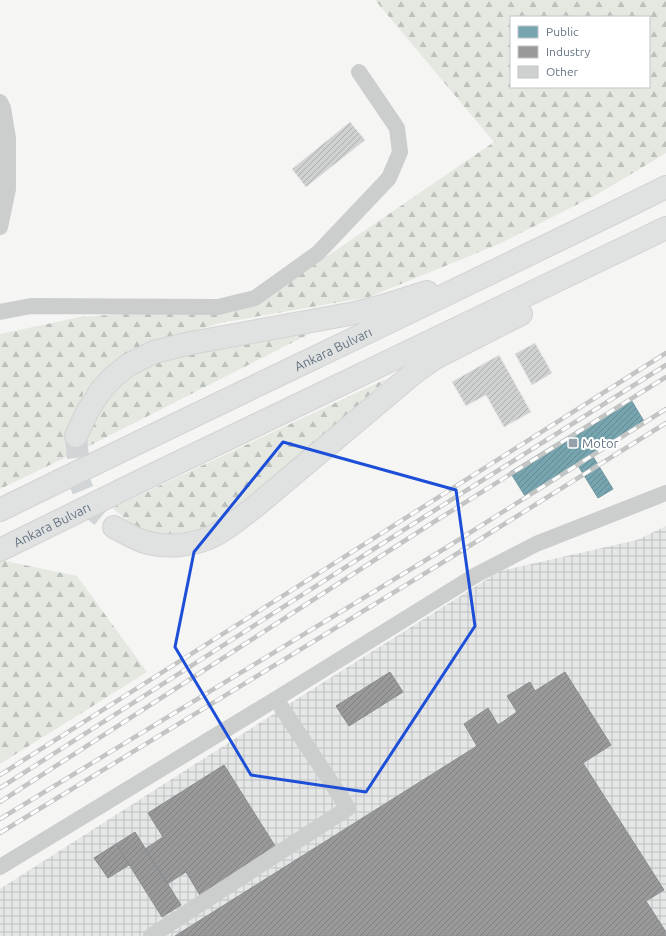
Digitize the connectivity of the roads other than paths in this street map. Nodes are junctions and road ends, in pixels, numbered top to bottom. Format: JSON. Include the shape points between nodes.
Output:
{"nodes":[{"id":1,"x":358,"y":72,"type":"dead end"},
{"id":2,"x":0,"y":102,"type":"edge"},
{"id":3,"x":666,"y":173,"type":"edge"},
{"id":4,"x":666,"y":187,"type":"edge"},
{"id":5,"x":0,"y":227,"type":"edge"},
{"id":6,"x":666,"y":228,"type":"edge"},
{"id":7,"x":666,"y":232,"type":"edge"},
{"id":8,"x":509,"y":265,"type":"junction"},
{"id":9,"x":0,"y":312,"type":"edge"},
{"id":10,"x":76,"y":436,"type":"tunnel mouth"},
{"id":11,"x":666,"y":493,"type":"edge"},
{"id":12,"x":0,"y":510,"type":"edge"},
{"id":13,"x":114,"y":527,"type":"tunnel mouth"},
{"id":14,"x":0,"y":550,"type":"edge"},
{"id":15,"x":276,"y":700,"type":"junction"},
{"id":16,"x":0,"y":867,"type":"edge"},
{"id":17,"x":151,"y":936,"type":"edge"}],
"edges":[{"from":1,"to":9,"type":"street","via":[[397,128],[400,152],[389,178],[318,253],[255,298],[218,306],[31,306]]},
{"from":2,"to":5,"type":"street","via":[[8,138],[8,189]]},
{"from":3,"to":8,"type":"main road","via":[[546,233]]},
{"from":4,"to":8,"type":"main road","name":"Ankara Bulvarı"},
{"from":6,"to":14,"type":"main road","name":"Ankara Bulvarı"},
{"from":7,"to":13,"type":"main road","via":[[615,267],[435,358],[257,505],[216,534],[200,541],[171,545],[142,541]]},
{"from":8,"to":10,"type":"main road","via":[[355,314],[235,334],[154,352],[128,365],[111,378],[87,412]]},
{"from":8,"to":12,"type":"main road","name":"Ankara Bulvarı","via":[[128,446]]},
{"from":11,"to":15,"type":"street","via":[[536,544],[476,575]]},
{"from":15,"to":16,"type":"street"},
{"from":15,"to":17,"type":"street","via":[[348,808]]}]}
